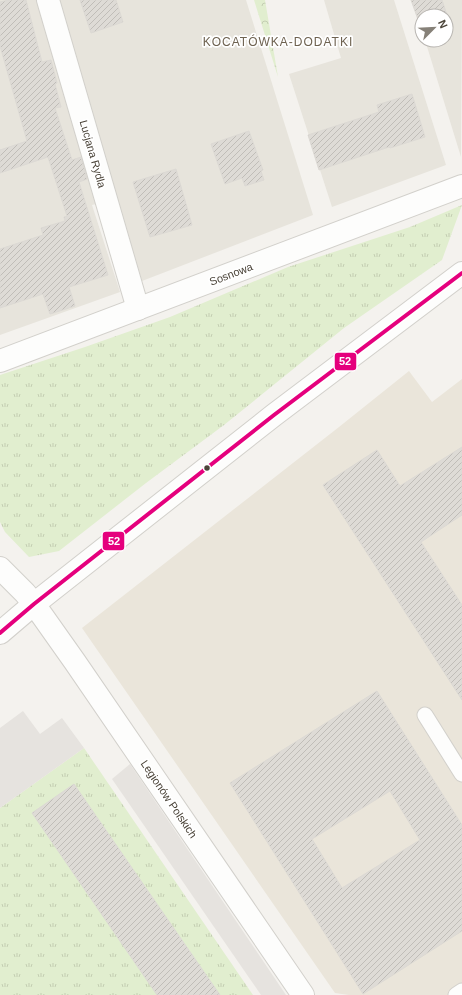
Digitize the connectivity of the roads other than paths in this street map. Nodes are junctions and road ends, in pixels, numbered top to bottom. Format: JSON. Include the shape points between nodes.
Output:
{"nodes":[{"id":1,"x":48,"y":0,"type":"edge"},
{"id":2,"x":462,"y":186,"type":"edge"},
{"id":3,"x":462,"y":273,"type":"edge"},
{"id":4,"x":138,"y":309,"type":"junction"},
{"id":5,"x":0,"y":362,"type":"edge"},
{"id":6,"x":0,"y":568,"type":"edge"},
{"id":7,"x":34,"y":604,"type":"junction"},
{"id":8,"x":0,"y":633,"type":"edge"},
{"id":9,"x":425,"y":715,"type":"dead end"},
{"id":10,"x":462,"y":774,"type":"edge"},
{"id":11,"x":462,"y":992,"type":"edge"},
{"id":12,"x":303,"y":995,"type":"edge"},
{"id":13,"x":456,"y":995,"type":"edge"}],
"edges":[{"from":1,"to":4,"type":"street","name":"Lucjana Rydla"},
{"from":2,"to":4,"type":"street","name":"Sosnowa"},
{"from":3,"to":7,"type":"street","via":[[274,415]]},
{"from":4,"to":5,"type":"street","name":"Sosnowa"},
{"from":6,"to":7,"type":"street","name":"Legionów Polskich"},
{"from":7,"to":8,"type":"street"},
{"from":7,"to":12,"type":"street","name":"Legionów Polskich"},
{"from":9,"to":10,"type":"lane"},
{"from":11,"to":13,"type":"lane"}]}
